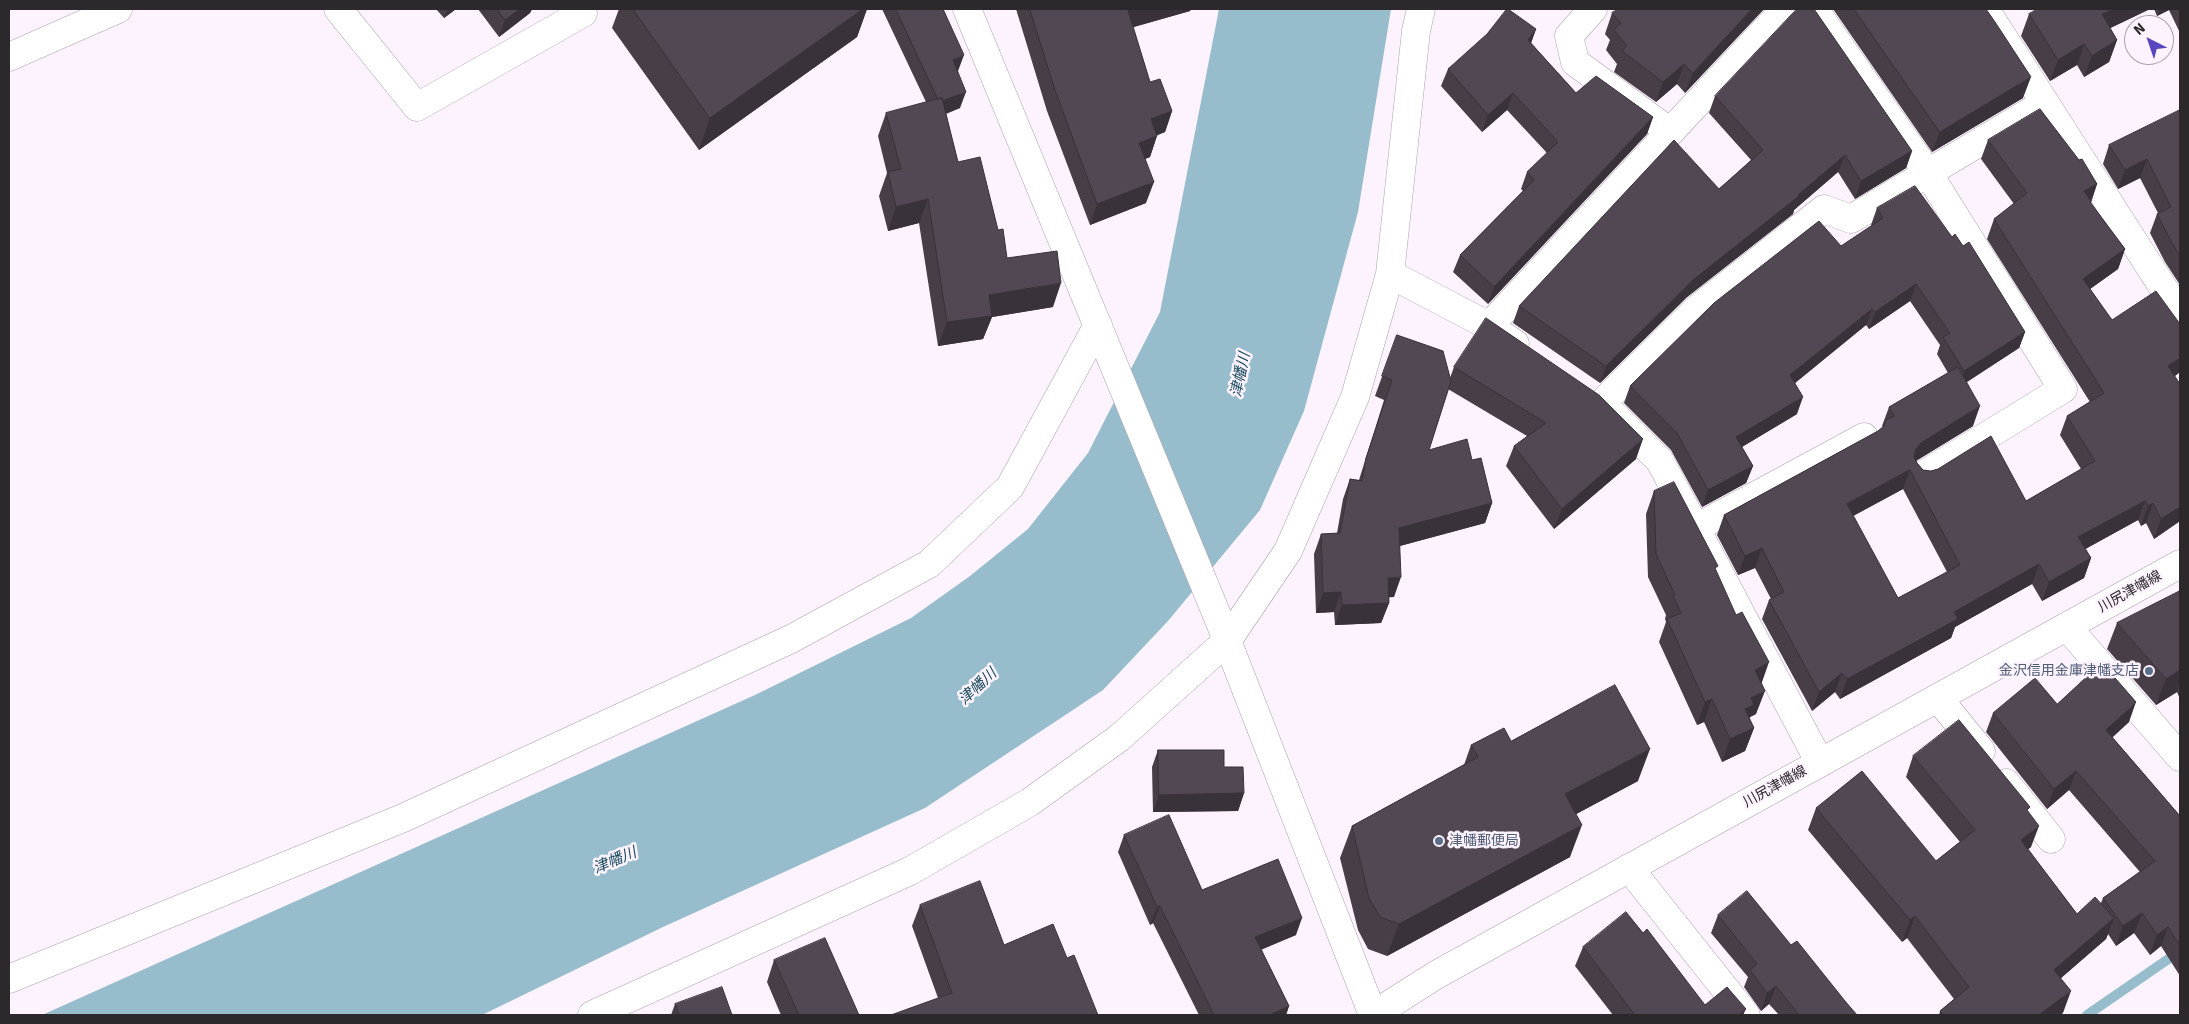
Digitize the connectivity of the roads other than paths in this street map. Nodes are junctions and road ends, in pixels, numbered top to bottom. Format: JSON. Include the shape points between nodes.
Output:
{"nodes":[{"id":1,"x":118,"y":9,"type":"edge"},
{"id":2,"x":338,"y":9,"type":"edge"},
{"id":3,"x":579,"y":9,"type":"edge"},
{"id":4,"x":967,"y":9,"type":"edge"},
{"id":5,"x":1421,"y":9,"type":"edge"},
{"id":6,"x":1593,"y":9,"type":"edge"},
{"id":7,"x":1785,"y":9,"type":"edge"},
{"id":8,"x":1814,"y":9,"type":"edge"},
{"id":9,"x":1985,"y":9,"type":"edge"},
{"id":10,"x":9,"y":57,"type":"edge"},
{"id":11,"x":2045,"y":103,"type":"junction"},
{"id":12,"x":1670,"y":132,"type":"junction"},
{"id":13,"x":1928,"y":174,"type":"junction"},
{"id":14,"x":1390,"y":274,"type":"junction"},
{"id":15,"x":2180,"y":314,"type":"edge"},
{"id":16,"x":1098,"y":324,"type":"junction"},
{"id":17,"x":1489,"y":326,"type":"junction"},
{"id":18,"x":1538,"y":359,"type":"edge"},
{"id":19,"x":1578,"y":387,"type":"edge"},
{"id":20,"x":1602,"y":404,"type":"junction"},
{"id":21,"x":1864,"y":436,"type":"edge"},
{"id":22,"x":1923,"y":475,"type":"edge"},
{"id":23,"x":1696,"y":528,"type":"junction"},
{"id":24,"x":2180,"y":564,"type":"edge"},
{"id":25,"x":2067,"y":627,"type":"junction"},
{"id":26,"x":1223,"y":630,"type":"junction"},
{"id":27,"x":1938,"y":698,"type":"junction"},
{"id":28,"x":2180,"y":757,"type":"edge"},
{"id":29,"x":1820,"y":762,"type":"junction"},
{"id":30,"x":2051,"y":839,"type":"dead end"},
{"id":31,"x":1629,"y":868,"type":"junction"},
{"id":32,"x":9,"y":979,"type":"edge"},
{"id":33,"x":592,"y":1015,"type":"edge"},
{"id":34,"x":1373,"y":1015,"type":"edge"},
{"id":35,"x":1746,"y":1015,"type":"edge"}],
"edges":[{"from":1,"to":10,"type":"street"},
{"from":2,"to":3,"type":"street","via":[[417,107],[582,13]]},
{"from":4,"to":16,"type":"street"},
{"from":5,"to":14,"type":"street"},
{"from":6,"to":12,"type":"street","via":[[1569,36],[1575,62]]},
{"from":7,"to":12,"type":"street"},
{"from":8,"to":13,"type":"street"},
{"from":9,"to":11,"type":"street"},
{"from":11,"to":13,"type":"street"},
{"from":11,"to":15,"type":"street"},
{"from":12,"to":17,"type":"street"},
{"from":13,"to":20,"type":"street","via":[[1851,219],[1824,209],[1698,308]]},
{"from":13,"to":22,"type":"street","via":[[2063,389]]},
{"from":14,"to":17,"type":"street"},
{"from":14,"to":26,"type":"street","via":[[1355,397],[1288,551]]},
{"from":16,"to":26,"type":"street"},
{"from":16,"to":32,"type":"street","via":[[1010,487],[929,564],[790,639],[404,818]]},
{"from":17,"to":18,"type":"street"},
{"from":19,"to":20,"type":"street"},
{"from":20,"to":23,"type":"street","via":[[1660,461]]},
{"from":21,"to":23,"type":"street"},
{"from":23,"to":29,"type":"street"},
{"from":24,"to":25,"type":"street","name":"川尻津幡線"},
{"from":25,"to":27,"type":"street","name":"川尻津幡線"},
{"from":25,"to":28,"type":"street"},
{"from":26,"to":33,"type":"street","via":[[1119,738],[1030,802],[910,870]]},
{"from":26,"to":34,"type":"street"},
{"from":27,"to":29,"type":"street","name":"川尻津幡線"},
{"from":27,"to":30,"type":"street"},
{"from":29,"to":31,"type":"street","name":"川尻津幡線"},
{"from":31,"to":34,"type":"street","name":"川尻津幡線","via":[[1436,974]]},
{"from":31,"to":35,"type":"street"}]}
